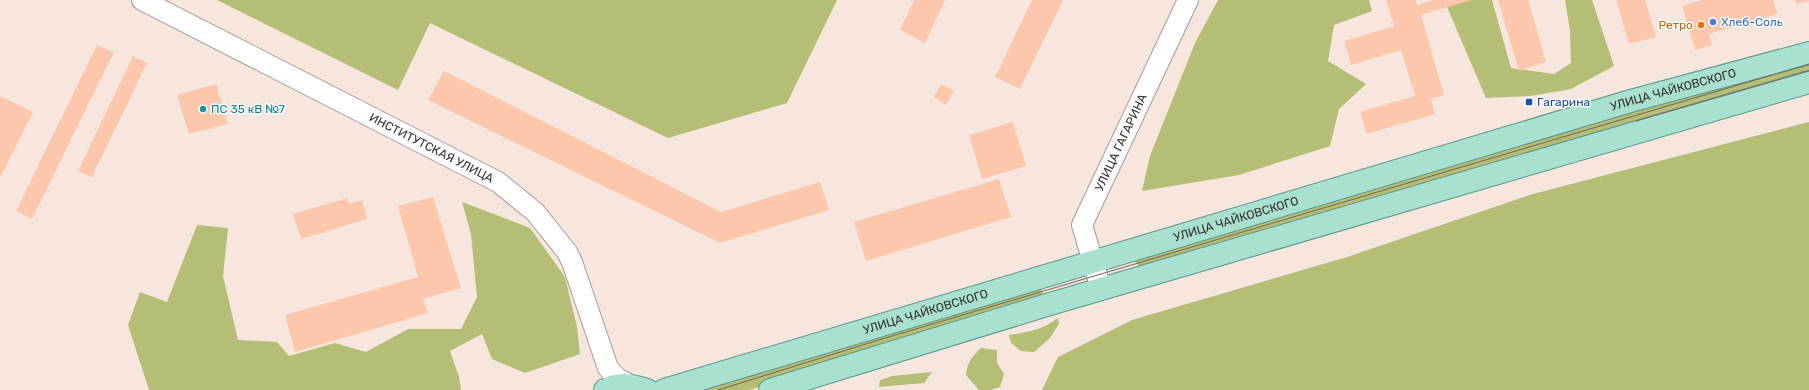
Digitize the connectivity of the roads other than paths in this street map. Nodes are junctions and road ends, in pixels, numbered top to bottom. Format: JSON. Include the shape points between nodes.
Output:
{"nodes":[{"id":1,"x":142,"y":0,"type":"edge"},
{"id":2,"x":1188,"y":0,"type":"edge"},
{"id":3,"x":1809,"y":54,"type":"edge"},
{"id":4,"x":1809,"y":82,"type":"edge"},
{"id":5,"x":1092,"y":262,"type":"junction"},
{"id":6,"x":1101,"y":289,"type":"junction"},
{"id":7,"x":603,"y":356,"type":"junction"},
{"id":8,"x":640,"y":388,"type":"edge"},
{"id":9,"x":599,"y":390,"type":"edge"},
{"id":10,"x":605,"y":390,"type":"edge"},
{"id":11,"x":664,"y":390,"type":"edge"},
{"id":12,"x":770,"y":390,"type":"edge"}],
"edges":[{"from":1,"to":7,"type":"street","name":"ИНСТИТУТСКАЯ УЛИЦА","via":[[498,182],[535,212],[567,252]]},
{"from":2,"to":5,"type":"street","name":"УЛИЦА ГАГАРИНА","via":[[1082,225]]},
{"from":3,"to":5,"type":"main road","name":"УЛИЦА ЧАЙКОВСКОГО","via":[[1634,100]]},
{"from":4,"to":6,"type":"main road"},
{"from":5,"to":6,"type":"street","name":"УЛИЦА ГАГАРИНА"},
{"from":5,"to":11,"type":"main road","name":"УЛИЦА ЧАЙКОВСКОГО"},
{"from":6,"to":12,"type":"main road"},
{"from":7,"to":8,"type":"street","name":"ИНСТИТУТСКАЯ УЛИЦА","via":[[615,377]]},
{"from":7,"to":9,"type":"street","via":[[605,368]]},
{"from":8,"to":10,"type":"main road","name":"ИНСТИТУТСКАЯ УЛИЦА","via":[[620,385]]}]}
